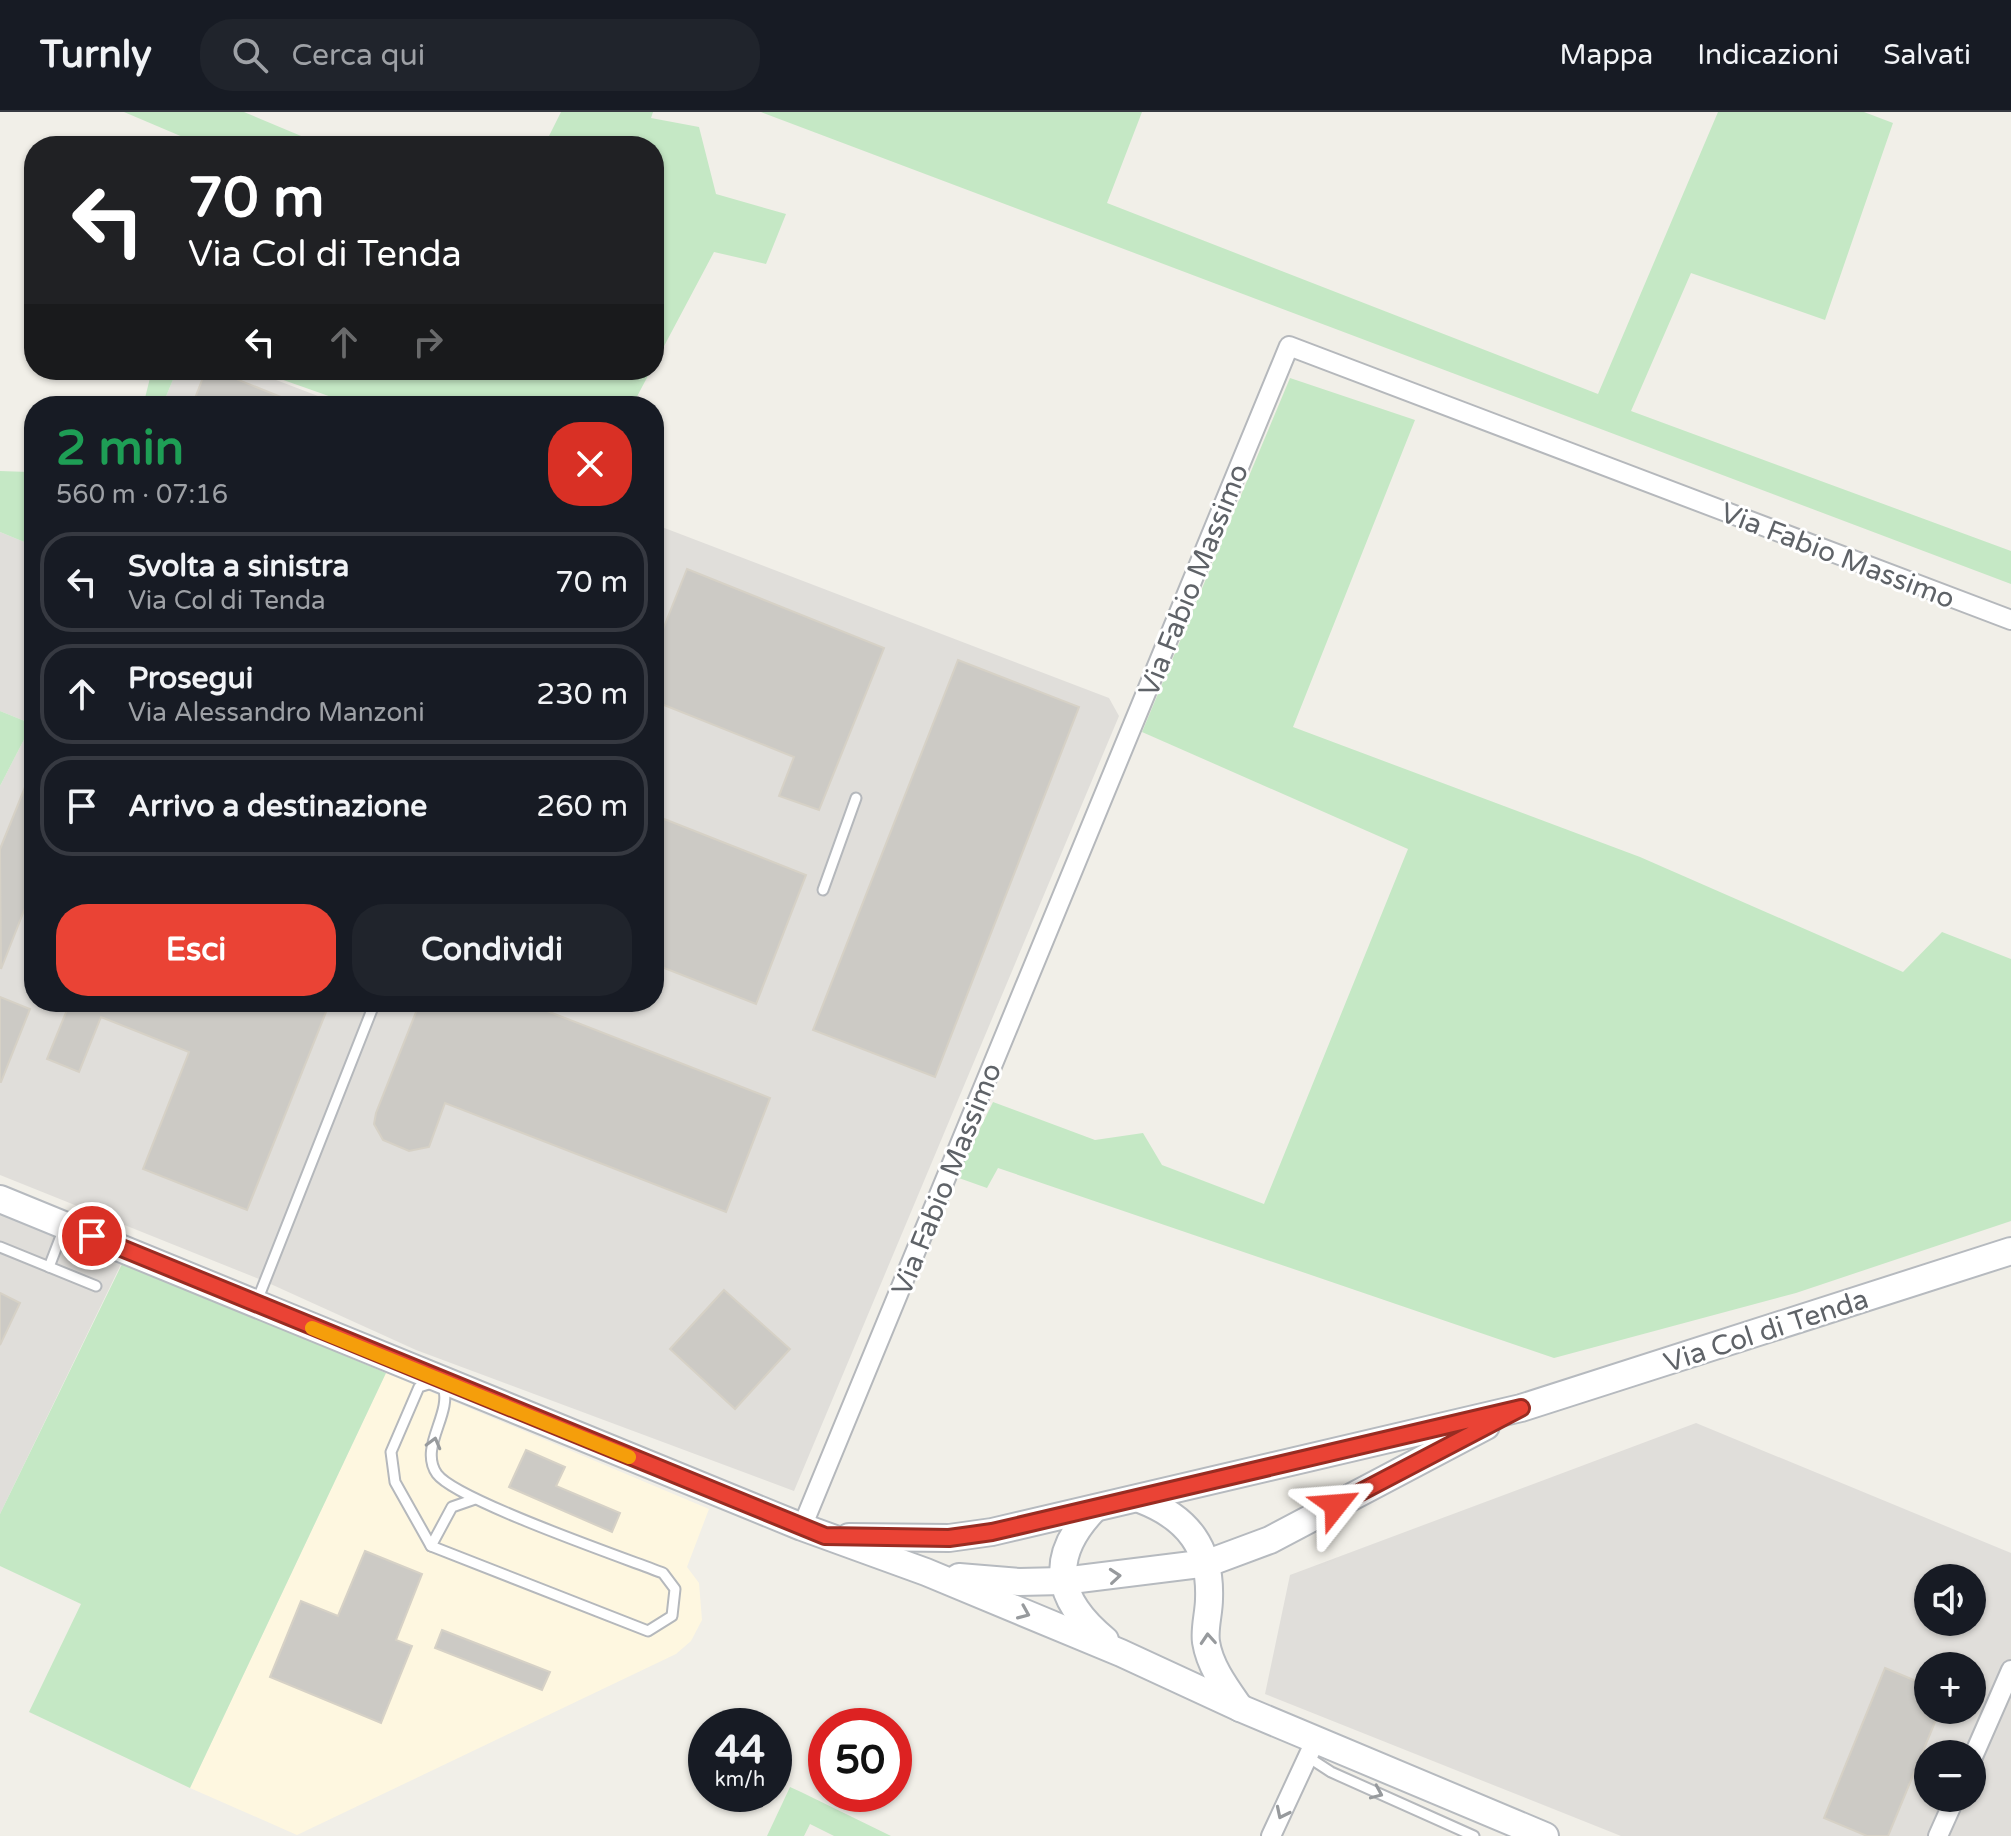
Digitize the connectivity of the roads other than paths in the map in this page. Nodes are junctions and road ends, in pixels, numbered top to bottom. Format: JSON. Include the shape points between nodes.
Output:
{"nodes":[{"id":1,"x":2011,"y":620,"type":"edge"},
{"id":2,"x":856,"y":798,"type":"dead end"},
{"id":3,"x":823,"y":890,"type":"dead end"},
{"id":4,"x":371,"y":1012,"type":"edge"},
{"id":5,"x":0,"y":1199,"type":"edge"},
{"id":6,"x":65,"y":1225,"type":"junction"},
{"id":7,"x":0,"y":1247,"type":"edge"},
{"id":8,"x":2011,"y":1251,"type":"edge"},
{"id":9,"x":49,"y":1267,"type":"junction"},
{"id":10,"x":96,"y":1286,"type":"dead end"},
{"id":11,"x":255,"y":1305,"type":"junction"},
{"id":12,"x":440,"y":1380,"type":"junction"},
{"id":13,"x":1521,"y":1408,"type":"junction"},
{"id":14,"x":475,"y":1499,"type":"junction"},
{"id":15,"x":1142,"y":1500,"type":"junction"},
{"id":16,"x":1094,"y":1509,"type":"junction"},
{"id":17,"x":814,"y":1532,"type":"junction"},
{"id":18,"x":431,"y":1546,"type":"junction"},
{"id":19,"x":1208,"y":1563,"type":"junction"},
{"id":20,"x":926,"y":1572,"type":"junction"},
{"id":21,"x":1063,"y":1581,"type":"junction"},
{"id":22,"x":1121,"y":1653,"type":"junction"},
{"id":23,"x":2011,"y":1670,"type":"edge"},
{"id":24,"x":1240,"y":1708,"type":"junction"},
{"id":25,"x":1980,"y":1740,"type":"edge"},
{"id":26,"x":1312,"y":1748,"type":"junction"},
{"id":27,"x":1949,"y":1812,"type":"edge"},
{"id":28,"x":1271,"y":1836,"type":"edge"},
{"id":29,"x":1474,"y":1836,"type":"edge"},
{"id":30,"x":1545,"y":1836,"type":"edge"},
{"id":31,"x":1938,"y":1836,"type":"edge"}],
"edges":[{"from":1,"to":17,"type":"street","name":"Via Fabio Massimo","via":[[1289,346]]},
{"from":2,"to":3,"type":"lane"},
{"from":4,"to":11,"type":"lane"},
{"from":5,"to":6,"type":"main road"},
{"from":6,"to":9,"type":"lane"},
{"from":6,"to":11,"type":"main road"},
{"from":7,"to":9,"type":"lane"},
{"from":8,"to":13,"type":"main road","name":"Via Col di Tenda"},
{"from":9,"to":10,"type":"lane"},
{"from":11,"to":12,"type":"main road"},
{"from":14,"to":12,"type":"lane","one_way":true,"via":[[438,1475],[430,1455],[447,1399]]},
{"from":12,"to":17,"type":"main road"},
{"from":12,"to":18,"type":"lane","via":[[419,1387],[391,1452],[395,1482]]},
{"from":13,"to":15,"type":"main road","name":"Via Col di Tenda"},
{"from":13,"to":19,"type":"main road","name":"Via Col di Tenda","via":[[1270,1540]]},
{"from":14,"to":18,"type":"lane","via":[[452,1507]]},
{"from":14,"to":18,"type":"lane","via":[[663,1573],[675,1589],[672,1616],[648,1631]]},
{"from":15,"to":16,"type":"main road","name":"Via Col di Tenda"},
{"from":15,"to":19,"type":"main road","via":[[1182,1521]]},
{"from":16,"to":17,"type":"main road","name":"Via Col di Tenda","via":[[949,1538]]},
{"from":16,"to":21,"type":"main road","via":[[1076,1527],[1066,1548]]},
{"from":17,"to":20,"type":"main road"},
{"from":21,"to":19,"type":"main road","name":"Via Col di Tenda","one_way":true},
{"from":24,"to":19,"type":"main road","one_way":true,"via":[[1212,1663],[1206,1640]]},
{"from":20,"to":21,"type":"main road","name":"Via Col di Tenda","via":[[981,1580]]},
{"from":20,"to":22,"type":"main road","one_way":true},
{"from":21,"to":22,"type":"main road","via":[[1070,1604],[1084,1623]]},
{"from":22,"to":24,"type":"main road"},
{"from":23,"to":25,"type":"street"},
{"from":24,"to":26,"type":"main road"},
{"from":26,"to":28,"type":"street","one_way":true},
{"from":26,"to":29,"type":"lane","one_way":true,"via":[[1331,1772]]},
{"from":26,"to":30,"type":"main road","via":[[1504,1826]]},
{"from":27,"to":31,"type":"street"}]}
